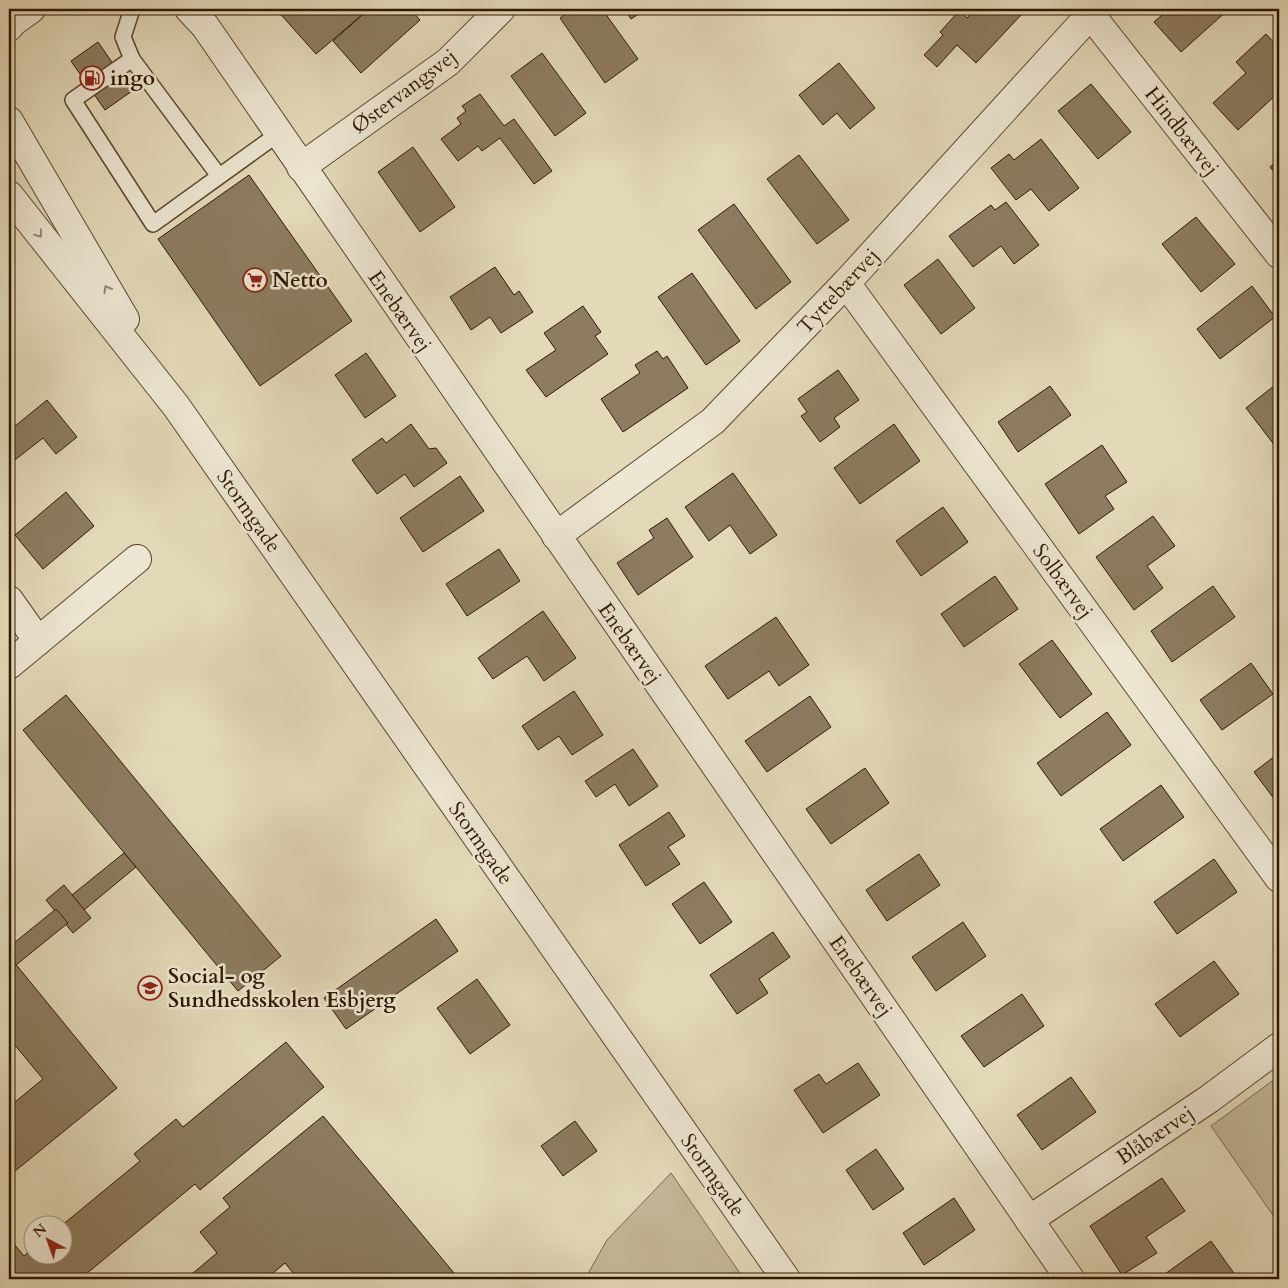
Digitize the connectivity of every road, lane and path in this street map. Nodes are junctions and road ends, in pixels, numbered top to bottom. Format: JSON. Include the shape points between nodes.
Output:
{"nodes":[{"id":1,"x":31,"y":9,"type":"edge"},
{"id":2,"x":132,"y":9,"type":"edge"},
{"id":3,"x":189,"y":9,"type":"edge"},
{"id":4,"x":502,"y":9,"type":"edge"},
{"id":5,"x":1088,"y":12,"type":"edge"},
{"id":6,"x":9,"y":23,"type":"edge"},
{"id":7,"x":132,"y":59,"type":"junction"},
{"id":8,"x":9,"y":121,"type":"edge"},
{"id":9,"x":278,"y":134,"type":"junction"},
{"id":10,"x":301,"y":167,"type":"junction"},
{"id":11,"x":219,"y":176,"type":"junction"},
{"id":12,"x":9,"y":196,"type":"edge"},
{"id":13,"x":1279,"y":254,"type":"edge"},
{"id":14,"x":846,"y":283,"type":"junction"},
{"id":15,"x":176,"y":406,"type":"junction"},
{"id":16,"x":556,"y":536,"type":"junction"},
{"id":17,"x":137,"y":559,"type":"dead end"},
{"id":18,"x":9,"y":600,"type":"edge"},
{"id":19,"x":38,"y":641,"type":"junction"},
{"id":20,"x":9,"y":665,"type":"edge"},
{"id":21,"x":1279,"y":878,"type":"edge"},
{"id":22,"x":1279,"y":1047,"type":"edge"},
{"id":23,"x":1029,"y":1220,"type":"junction"},
{"id":24,"x":786,"y":1279,"type":"edge"},
{"id":25,"x":1070,"y":1279,"type":"edge"}],
"edges":[{"from":1,"to":6,"type":"street"},
{"from":2,"to":7,"type":"lane","via":[[123,37]]},
{"from":3,"to":9,"type":"street","name":"Enebærvej","via":[[205,26]]},
{"from":4,"to":10,"type":"street","name":"Østervangsvej","via":[[448,62]]},
{"from":5,"to":13,"type":"street","name":"Hindbærvej"},
{"from":5,"to":14,"type":"street","name":"Tyttebærvej"},
{"from":7,"to":11,"type":"lane"},
{"from":7,"to":11,"type":"lane","via":[[73,100],[153,224]]},
{"from":15,"to":8,"type":"street","name":"Stormgade","one_way":true},
{"from":9,"to":10,"type":"street","name":"Enebærvej"},
{"from":9,"to":11,"type":"lane"},
{"from":10,"to":16,"type":"street","name":"Enebærvej"},
{"from":12,"to":15,"type":"street","name":"Stormgade","one_way":true},
{"from":14,"to":16,"type":"street","name":"Tyttebærvej","via":[[713,421]]},
{"from":14,"to":21,"type":"street","name":"Solbærvej"},
{"from":15,"to":24,"type":"street","name":"Stormgade"},
{"from":16,"to":23,"type":"street","name":"Enebærvej"},
{"from":17,"to":19,"type":"street"},
{"from":18,"to":19,"type":"street"},
{"from":19,"to":20,"type":"street"},
{"from":22,"to":23,"type":"street","name":"Blåbærvej"},
{"from":23,"to":25,"type":"street","name":"Enebærvej"}]}
